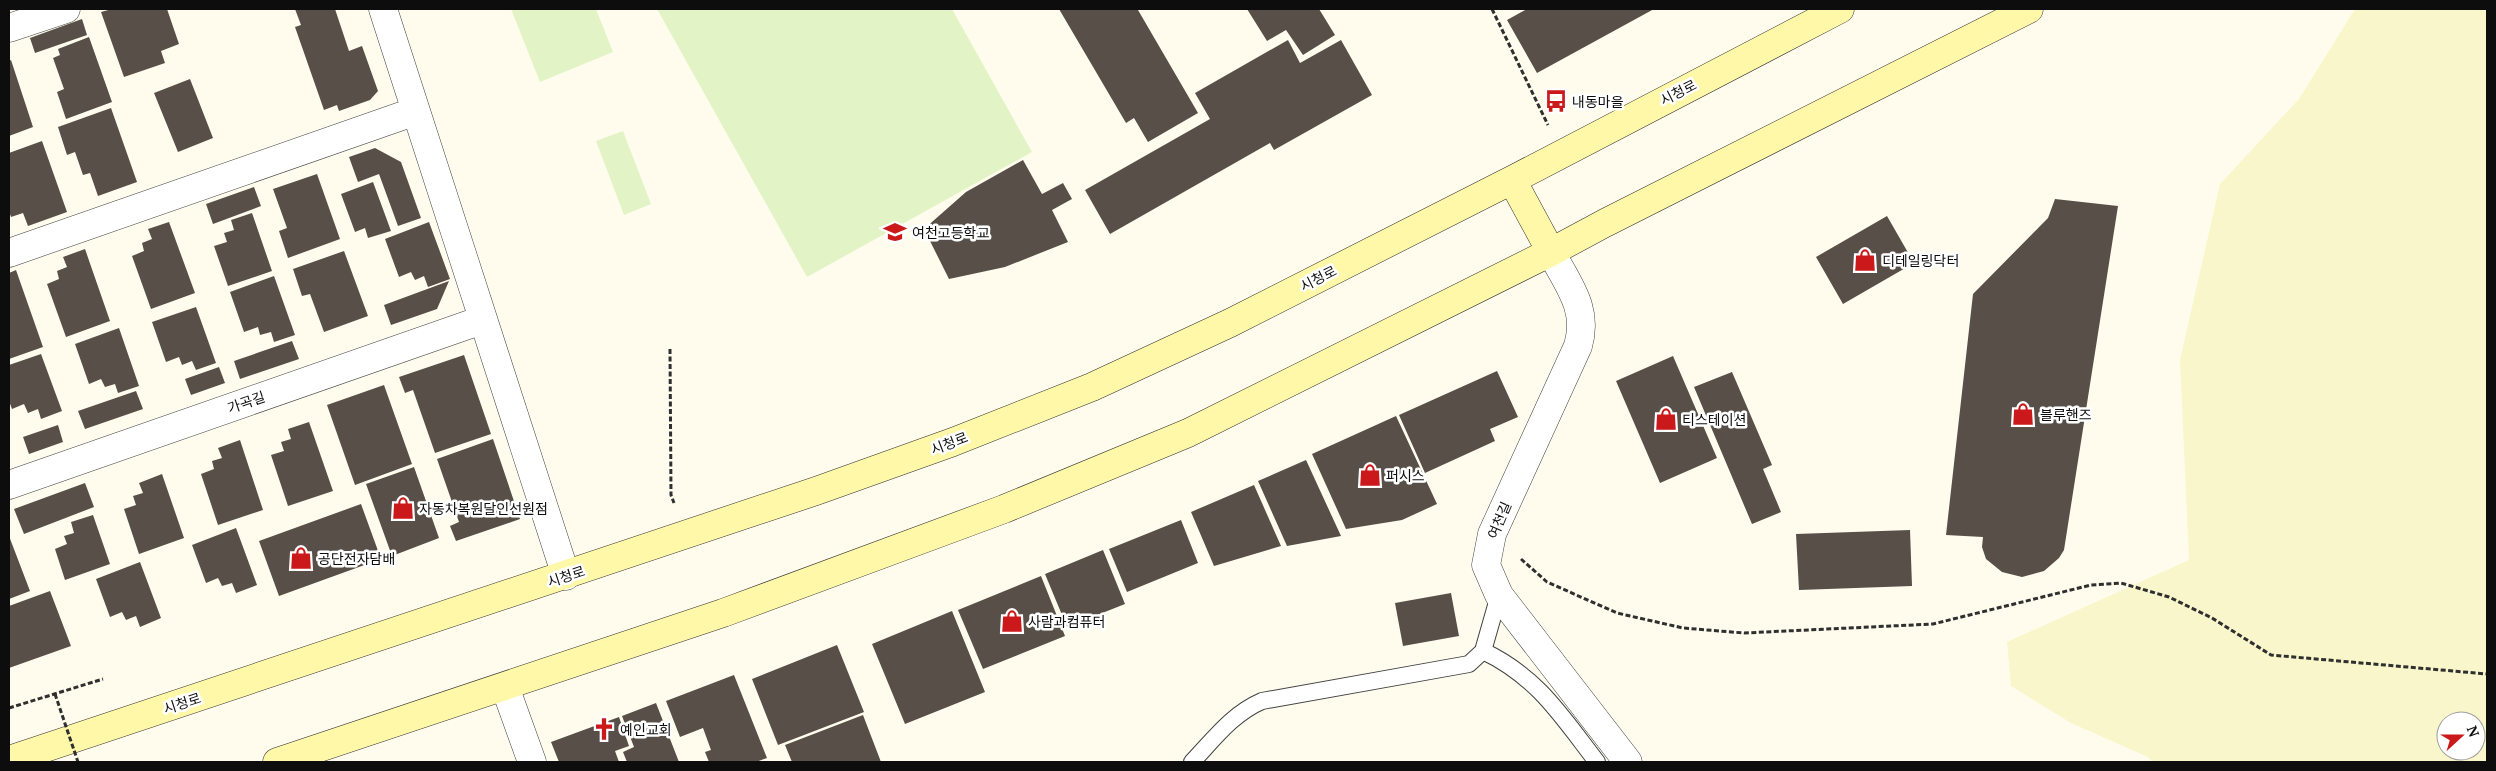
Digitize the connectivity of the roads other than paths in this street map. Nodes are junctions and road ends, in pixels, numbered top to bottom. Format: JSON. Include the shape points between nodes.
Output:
{"nodes":[{"id":1,"x":66,"y":9,"type":"edge"},
{"id":2,"x":383,"y":9,"type":"edge"},
{"id":3,"x":1840,"y":9,"type":"edge"},
{"id":4,"x":2029,"y":9,"type":"edge"},
{"id":5,"x":9,"y":28,"type":"edge"},
{"id":6,"x":416,"y":111,"type":"junction"},
{"id":7,"x":1512,"y":180,"type":"junction"},
{"id":8,"x":1551,"y":252,"type":"junction"},
{"id":9,"x":9,"y":253,"type":"edge"},
{"id":10,"x":482,"y":320,"type":"junction"},
{"id":11,"x":9,"y":485,"type":"edge"},
{"id":12,"x":566,"y":576,"type":"junction"},
{"id":13,"x":1499,"y":594,"type":"junction"},
{"id":14,"x":1483,"y":652,"type":"junction"},
{"id":15,"x":505,"y":687,"type":"junction"},
{"id":16,"x":9,"y":760,"type":"edge"},
{"id":17,"x":277,"y":762,"type":"edge"},
{"id":18,"x":532,"y":762,"type":"edge"},
{"id":19,"x":1192,"y":762,"type":"edge"},
{"id":20,"x":1597,"y":762,"type":"edge"},
{"id":21,"x":1628,"y":762,"type":"edge"}],
"edges":[{"from":1,"to":5,"type":"street"},
{"from":2,"to":6,"type":"street"},
{"from":3,"to":7,"type":"street","name":"시청로"},
{"from":4,"to":8,"type":"street"},
{"from":6,"to":9,"type":"street"},
{"from":6,"to":10,"type":"street"},
{"from":7,"to":8,"type":"street"},
{"from":7,"to":12,"type":"street","name":"시청로","via":[[1230,322],[1092,386],[834,485]]},
{"from":8,"to":13,"type":"street","name":"여천길","via":[[1581,311],[1582,331],[1492,534],[1486,565]]},
{"from":8,"to":15,"type":"street","via":[[1188,433],[891,552]]},
{"from":10,"to":11,"type":"street","name":"가곡길"},
{"from":10,"to":12,"type":"street"},
{"from":12,"to":16,"type":"street","name":"시청로"},
{"from":13,"to":14,"type":"lane"},
{"from":13,"to":21,"type":"street","name":"여천길"},
{"from":14,"to":19,"type":"lane","via":[[1469,664],[1457,667],[1262,702],[1239,713]]},
{"from":14,"to":20,"type":"lane","via":[[1504,661],[1530,680]]},
{"from":15,"to":17,"type":"street"},
{"from":15,"to":18,"type":"street"}]}
